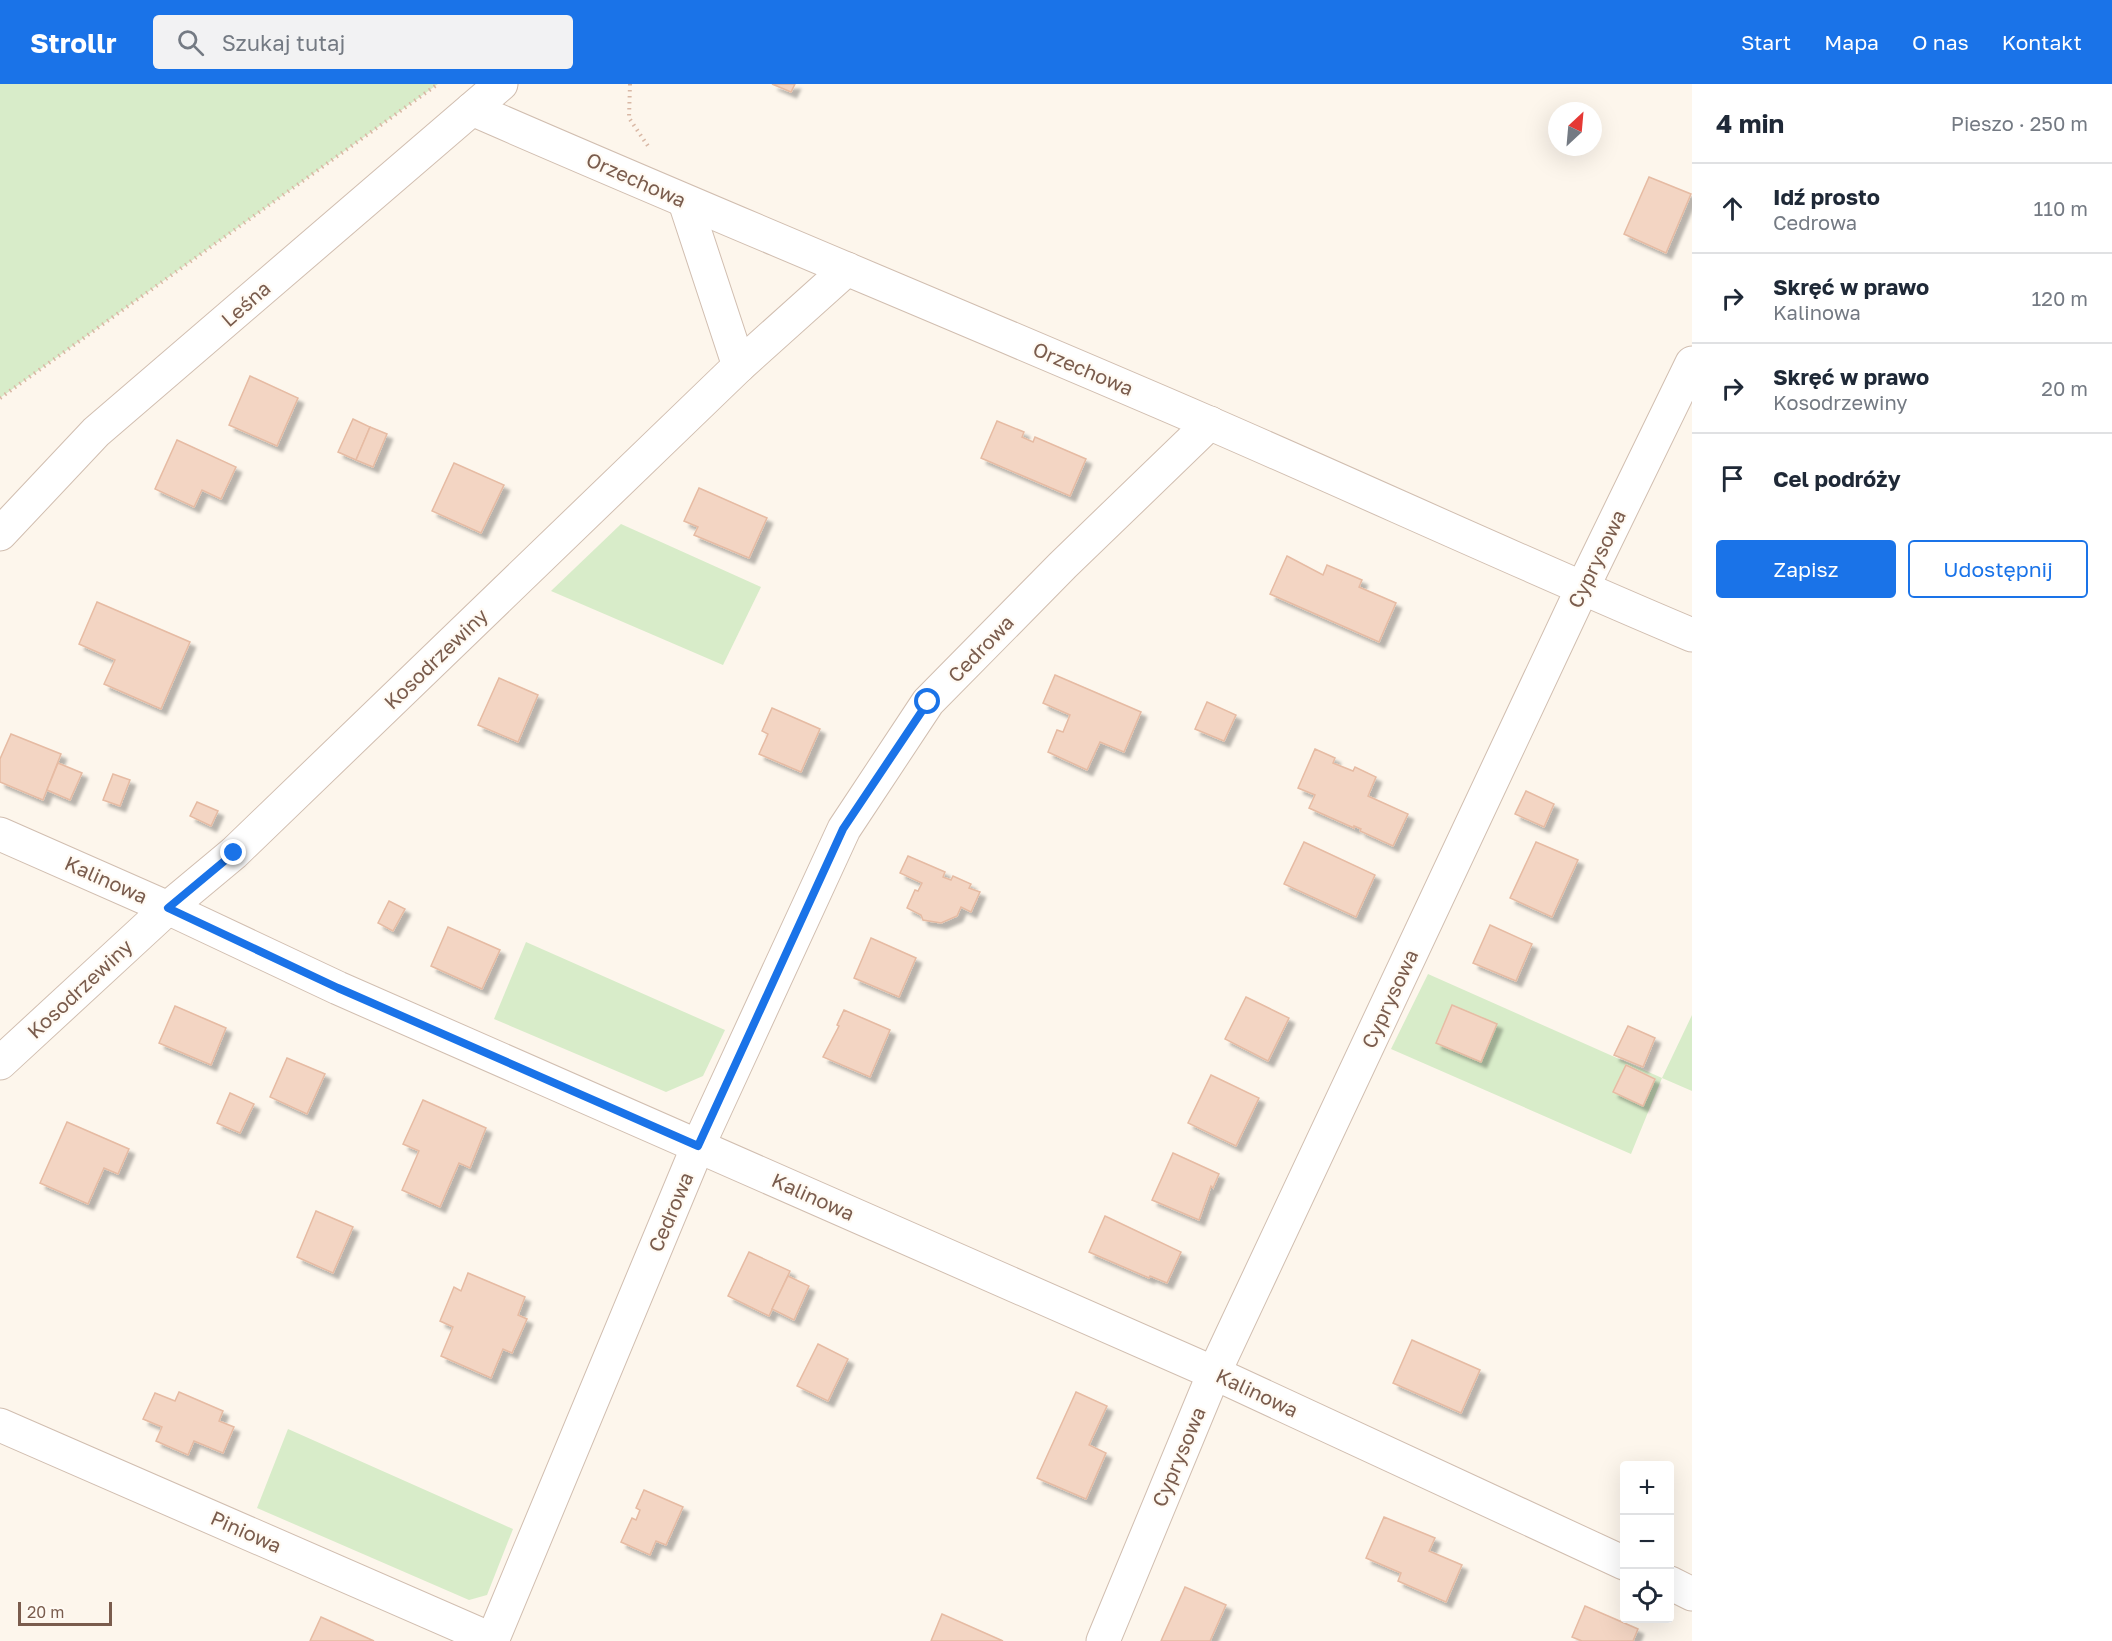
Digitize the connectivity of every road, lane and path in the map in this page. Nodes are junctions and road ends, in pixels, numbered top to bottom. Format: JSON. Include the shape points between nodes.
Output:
{"nodes":[{"id":1,"x":438,"y":84,"type":"edge"},
{"id":2,"x":501,"y":84,"type":"edge"},
{"id":3,"x":630,"y":84,"type":"edge"},
{"id":4,"x":472,"y":109,"type":"junction"},
{"id":5,"x":654,"y":155,"type":"dead end"},
{"id":6,"x":685,"y":202,"type":"junction"},
{"id":7,"x":846,"y":269,"type":"junction"},
{"id":8,"x":1692,"y":363,"type":"edge"},
{"id":9,"x":739,"y":366,"type":"junction"},
{"id":10,"x":0,"y":398,"type":"edge"},
{"id":11,"x":1210,"y":423,"type":"junction"},
{"id":12,"x":0,"y":534,"type":"edge"},
{"id":13,"x":1582,"y":589,"type":"junction"},
{"id":14,"x":1692,"y":634,"type":"edge"},
{"id":15,"x":0,"y":834,"type":"edge"},
{"id":16,"x":168,"y":908,"type":"junction"},
{"id":17,"x":0,"y":1063,"type":"edge"},
{"id":18,"x":698,"y":1146,"type":"junction"},
{"id":19,"x":1214,"y":1373,"type":"junction"},
{"id":20,"x":0,"y":1427,"type":"edge"},
{"id":21,"x":1620,"y":1561,"type":"edge"},
{"id":22,"x":1674,"y":1585,"type":"edge"},
{"id":23,"x":1692,"y":1594,"type":"edge"},
{"id":24,"x":493,"y":1640,"type":"edge"},
{"id":25,"x":1103,"y":1641,"type":"edge"}],
"edges":[{"from":1,"to":10,"type":"path"},
{"from":2,"to":4,"type":"street","name":"Leśna"},
{"from":3,"to":5,"type":"path","via":[[629,118]]},
{"from":4,"to":6,"type":"street","name":"Orzechowa"},
{"from":4,"to":12,"type":"street","name":"Leśna","via":[[96,432]]},
{"from":6,"to":7,"type":"street","name":"Orzechowa"},
{"from":6,"to":9,"type":"street"},
{"from":7,"to":9,"type":"street","name":"Kosodrzewiny"},
{"from":7,"to":11,"type":"street","name":"Orzechowa"},
{"from":8,"to":13,"type":"street","name":"Cyprysowa"},
{"from":9,"to":16,"type":"street","name":"Kosodrzewiny","via":[[234,853]]},
{"from":11,"to":13,"type":"street","name":"Orzechowa"},
{"from":11,"to":18,"type":"street","name":"Cedrowa","via":[[928,702],[843,829]]},
{"from":13,"to":14,"type":"street","name":"Orzechowa"},
{"from":13,"to":19,"type":"street","name":"Cyprysowa"},
{"from":15,"to":16,"type":"street","name":"Kalinowa"},
{"from":16,"to":17,"type":"street","name":"Kosodrzewiny"},
{"from":16,"to":18,"type":"street","name":"Kalinowa","via":[[338,988]]},
{"from":18,"to":19,"type":"street","name":"Kalinowa"},
{"from":18,"to":24,"type":"street","name":"Cedrowa"},
{"from":19,"to":21,"type":"street","name":"Kalinowa"},
{"from":19,"to":25,"type":"street","name":"Cyprysowa"},
{"from":20,"to":24,"type":"street","name":"Piniowa"},
{"from":22,"to":23,"type":"street"}]}
